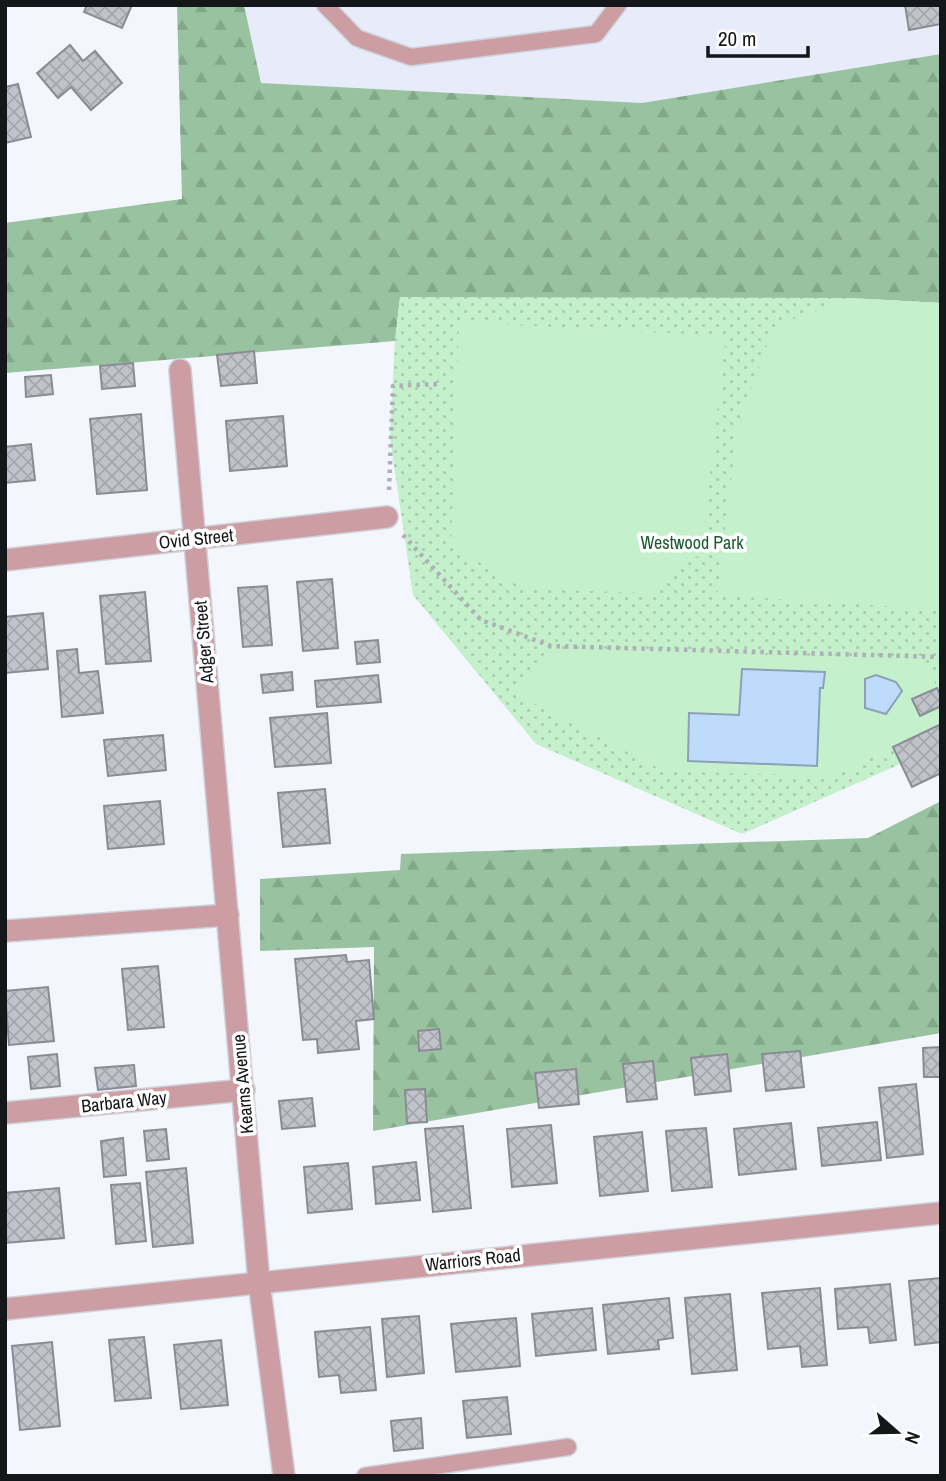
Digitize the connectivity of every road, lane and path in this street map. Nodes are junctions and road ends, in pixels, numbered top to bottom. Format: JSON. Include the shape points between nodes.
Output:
{"nodes":[{"id":1,"x":325,"y":5,"type":"edge"},
{"id":2,"x":618,"y":5,"type":"edge"},
{"id":3,"x":180,"y":370,"type":"dead end"},
{"id":4,"x":439,"y":384,"type":"dead end"},
{"id":5,"x":387,"y":517,"type":"junction"},
{"id":6,"x":195,"y":539,"type":"junction"},
{"id":7,"x":5,"y":560,"type":"edge"},
{"id":8,"x":941,"y":657,"type":"edge"},
{"id":9,"x":228,"y":915,"type":"junction"},
{"id":10,"x":5,"y":931,"type":"edge"},
{"id":11,"x":244,"y":1090,"type":"junction"},
{"id":12,"x":5,"y":1113,"type":"edge"},
{"id":13,"x":941,"y":1213,"type":"edge"},
{"id":14,"x":259,"y":1282,"type":"junction"},
{"id":15,"x":5,"y":1309,"type":"edge"},
{"id":16,"x":568,"y":1447,"type":"dead end"},
{"id":17,"x":284,"y":1476,"type":"edge"},
{"id":18,"x":365,"y":1476,"type":"edge"}],
"edges":[{"from":1,"to":2,"type":"lane","via":[[357,38],[411,57],[596,34]]},
{"from":3,"to":6,"type":"street","name":"Adger Street"},
{"from":4,"to":5,"type":"path","via":[[393,386]]},
{"from":5,"to":6,"type":"street","name":"Ovid Street"},
{"from":5,"to":8,"type":"path","via":[[481,620],[551,646]]},
{"from":6,"to":7,"type":"street","name":"Ovid Street"},
{"from":6,"to":9,"type":"street","name":"Adger Street"},
{"from":9,"to":10,"type":"street"},
{"from":9,"to":11,"type":"street","name":"Kearns Avenue"},
{"from":11,"to":12,"type":"street","name":"Barbara Way"},
{"from":11,"to":14,"type":"street","name":"Kearns Avenue"},
{"from":13,"to":14,"type":"street","name":"Warriors Road"},
{"from":14,"to":15,"type":"street","name":"Warriors Road"},
{"from":14,"to":17,"type":"street","name":"Kearns Avenue"},
{"from":16,"to":18,"type":"lane"}]}
